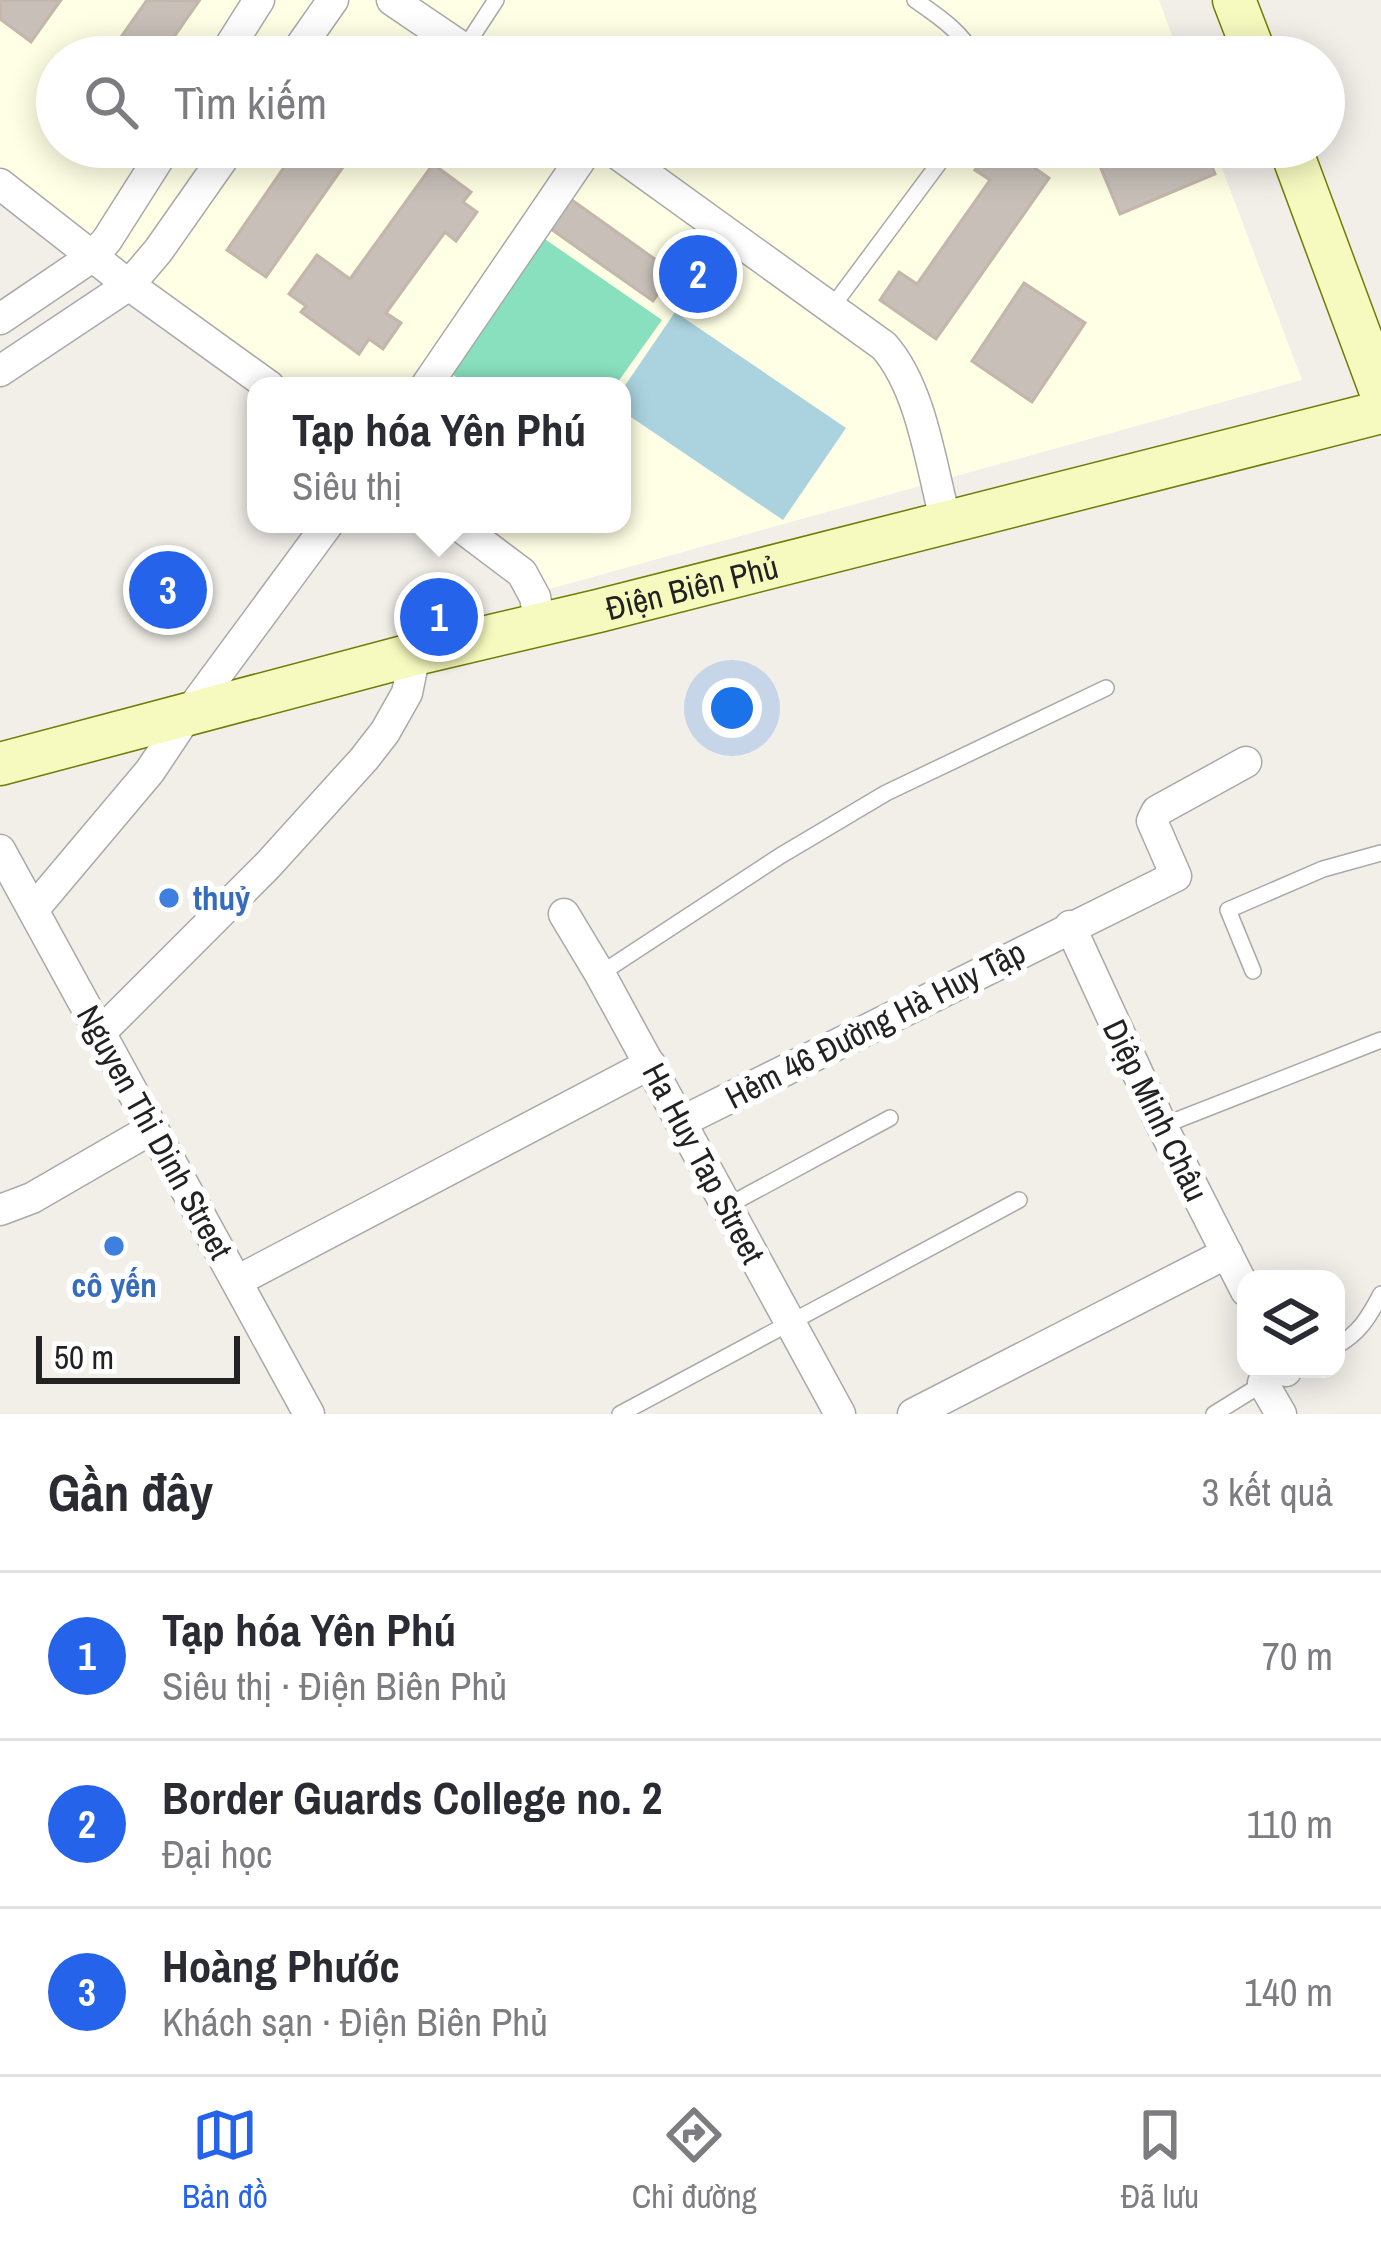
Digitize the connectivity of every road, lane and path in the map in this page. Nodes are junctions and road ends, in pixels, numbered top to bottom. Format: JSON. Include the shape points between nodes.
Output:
{"nodes":[{"id":1,"x":259,"y":0,"type":"edge"},
{"id":2,"x":333,"y":0,"type":"edge"},
{"id":3,"x":392,"y":0,"type":"edge"},
{"id":4,"x":496,"y":0,"type":"edge"},
{"id":5,"x":914,"y":0,"type":"edge"},
{"id":6,"x":1234,"y":0,"type":"edge"},
{"id":7,"x":236,"y":36,"type":"edge"},
{"id":8,"x":308,"y":36,"type":"edge"},
{"id":9,"x":445,"y":36,"type":"edge"},
{"id":10,"x":478,"y":36,"type":"edge"},
{"id":11,"x":962,"y":36,"type":"edge"},
{"id":12,"x":1248,"y":36,"type":"edge"},
{"id":13,"x":153,"y":168,"type":"edge"},
{"id":14,"x":216,"y":168,"type":"edge"},
{"id":15,"x":575,"y":168,"type":"edge"},
{"id":16,"x":637,"y":168,"type":"edge"},
{"id":17,"x":935,"y":168,"type":"edge"},
{"id":18,"x":1298,"y":168,"type":"edge"},
{"id":19,"x":0,"y":184,"type":"edge"},
{"id":20,"x":93,"y":256,"type":"junction"},
{"id":21,"x":129,"y":285,"type":"junction"},
{"id":22,"x":832,"y":307,"type":"junction"},
{"id":23,"x":0,"y":319,"type":"edge"},
{"id":24,"x":0,"y":371,"type":"edge"},
{"id":25,"x":257,"y":377,"type":"edge"},
{"id":26,"x":432,"y":377,"type":"edge"},
{"id":27,"x":1381,"y":392,"type":"edge"},
{"id":28,"x":1381,"y":412,"type":"edge"},
{"id":29,"x":946,"y":522,"type":"junction"},
{"id":30,"x":321,"y":533,"type":"edge"},
{"id":31,"x":470,"y":533,"type":"edge"},
{"id":32,"x":540,"y":625,"type":"junction"},
{"id":33,"x":415,"y":654,"type":"junction"},
{"id":34,"x":1106,"y":688,"type":"dead end"},
{"id":35,"x":188,"y":714,"type":"junction"},
{"id":36,"x":1246,"y":762,"type":"dead end"},
{"id":37,"x":0,"y":764,"type":"edge"},
{"id":38,"x":0,"y":850,"type":"edge"},
{"id":39,"x":1381,"y":853,"type":"edge"},
{"id":40,"x":33,"y":910,"type":"junction"},
{"id":41,"x":564,"y":914,"type":"dead end"},
{"id":42,"x":1070,"y":926,"type":"junction"},
{"id":43,"x":1253,"y":970,"type":"dead end"},
{"id":44,"x":600,"y":974,"type":"junction"},
{"id":45,"x":100,"y":1034,"type":"junction"},
{"id":46,"x":1381,"y":1040,"type":"edge"},
{"id":47,"x":650,"y":1064,"type":"junction"},
{"id":48,"x":890,"y":1118,"type":"dead end"},
{"id":49,"x":680,"y":1121,"type":"junction"},
{"id":50,"x":1162,"y":1126,"type":"junction"},
{"id":51,"x":153,"y":1128,"type":"junction"},
{"id":52,"x":1019,"y":1200,"type":"dead end"},
{"id":53,"x":727,"y":1206,"type":"junction"},
{"id":54,"x":0,"y":1210,"type":"edge"},
{"id":55,"x":1227,"y":1253,"type":"junction"},
{"id":56,"x":1237,"y":1274,"type":"edge"},
{"id":57,"x":236,"y":1281,"type":"junction"},
{"id":58,"x":1381,"y":1294,"type":"edge"},
{"id":59,"x":790,"y":1321,"type":"junction"},
{"id":60,"x":1345,"y":1342,"type":"edge"},
{"id":61,"x":1273,"y":1378,"type":"edge"},
{"id":62,"x":1281,"y":1378,"type":"edge"},
{"id":63,"x":309,"y":1414,"type":"edge"},
{"id":64,"x":620,"y":1414,"type":"edge"},
{"id":65,"x":840,"y":1414,"type":"edge"},
{"id":66,"x":914,"y":1414,"type":"edge"},
{"id":67,"x":1214,"y":1414,"type":"edge"},
{"id":68,"x":1281,"y":1414,"type":"edge"}],
"edges":[{"from":1,"to":7,"type":"street"},
{"from":2,"to":8,"type":"street"},
{"from":3,"to":9,"type":"street"},
{"from":4,"to":10,"type":"lane"},
{"from":5,"to":11,"type":"lane"},
{"from":6,"to":12,"type":"street"},
{"from":13,"to":20,"type":"street"},
{"from":14,"to":21,"type":"street"},
{"from":15,"to":26,"type":"street"},
{"from":16,"to":22,"type":"street"},
{"from":17,"to":22,"type":"lane"},
{"from":18,"to":27,"type":"street"},
{"from":19,"to":20,"type":"street"},
{"from":20,"to":21,"type":"street"},
{"from":20,"to":23,"type":"street"},
{"from":21,"to":24,"type":"street"},
{"from":21,"to":25,"type":"street"},
{"from":22,"to":29,"type":"street","via":[[900,364]]},
{"from":28,"to":29,"type":"street","name":"Điện Biên Phủ"},
{"from":29,"to":32,"type":"street","name":"Điện Biên Phủ"},
{"from":30,"to":35,"type":"street"},
{"from":31,"to":32,"type":"street","via":[[523,573]]},
{"from":32,"to":33,"type":"street","name":"Điện Biên Phủ"},
{"from":33,"to":35,"type":"street","name":"Điện Biên Phủ"},
{"from":33,"to":45,"type":"street","via":[[407,693],[364,759]]},
{"from":34,"to":44,"type":"lane","via":[[869,802]]},
{"from":35,"to":37,"type":"street","name":"Điện Biên Phủ"},
{"from":35,"to":40,"type":"street"},
{"from":36,"to":42,"type":"street","name":"Hẻm 46 Đường Hà Huy Tập","via":[[1156,811],[1152,820],[1176,876]]},
{"from":38,"to":40,"type":"street","name":"Nguyen Thi Dinh Street"},
{"from":39,"to":43,"type":"lane","via":[[1228,910]]},
{"from":40,"to":45,"type":"street","name":"Nguyen Thi Dinh Street"},
{"from":41,"to":44,"type":"street","name":"Ha Huy Tap Street"},
{"from":42,"to":49,"type":"street","name":"Hẻm 46 Đường Hà Huy Tập"},
{"from":42,"to":50,"type":"street","name":"Diệp Minh Châu"},
{"from":44,"to":47,"type":"street","name":"Ha Huy Tap Street"},
{"from":45,"to":51,"type":"street","name":"Nguyen Thi Dinh Street"},
{"from":46,"to":50,"type":"lane"},
{"from":47,"to":49,"type":"street","name":"Ha Huy Tap Street"},
{"from":47,"to":57,"type":"street"},
{"from":48,"to":53,"type":"lane"},
{"from":49,"to":53,"type":"street","name":"Ha Huy Tap Street"},
{"from":50,"to":55,"type":"street","name":"Diệp Minh Châu"},
{"from":51,"to":54,"type":"street"},
{"from":51,"to":57,"type":"street","name":"Nguyen Thi Dinh Street"},
{"from":52,"to":59,"type":"lane"},
{"from":53,"to":59,"type":"street","name":"Ha Huy Tap Street"},
{"from":55,"to":56,"type":"street","name":"Diệp Minh Châu"},
{"from":55,"to":66,"type":"street"},
{"from":57,"to":63,"type":"street","name":"Nguyen Thi Dinh Street"},
{"from":58,"to":60,"type":"lane"},
{"from":59,"to":64,"type":"lane"},
{"from":59,"to":65,"type":"street","name":"Ha Huy Tap Street"},
{"from":61,"to":67,"type":"lane"},
{"from":62,"to":68,"type":"street"}]}
